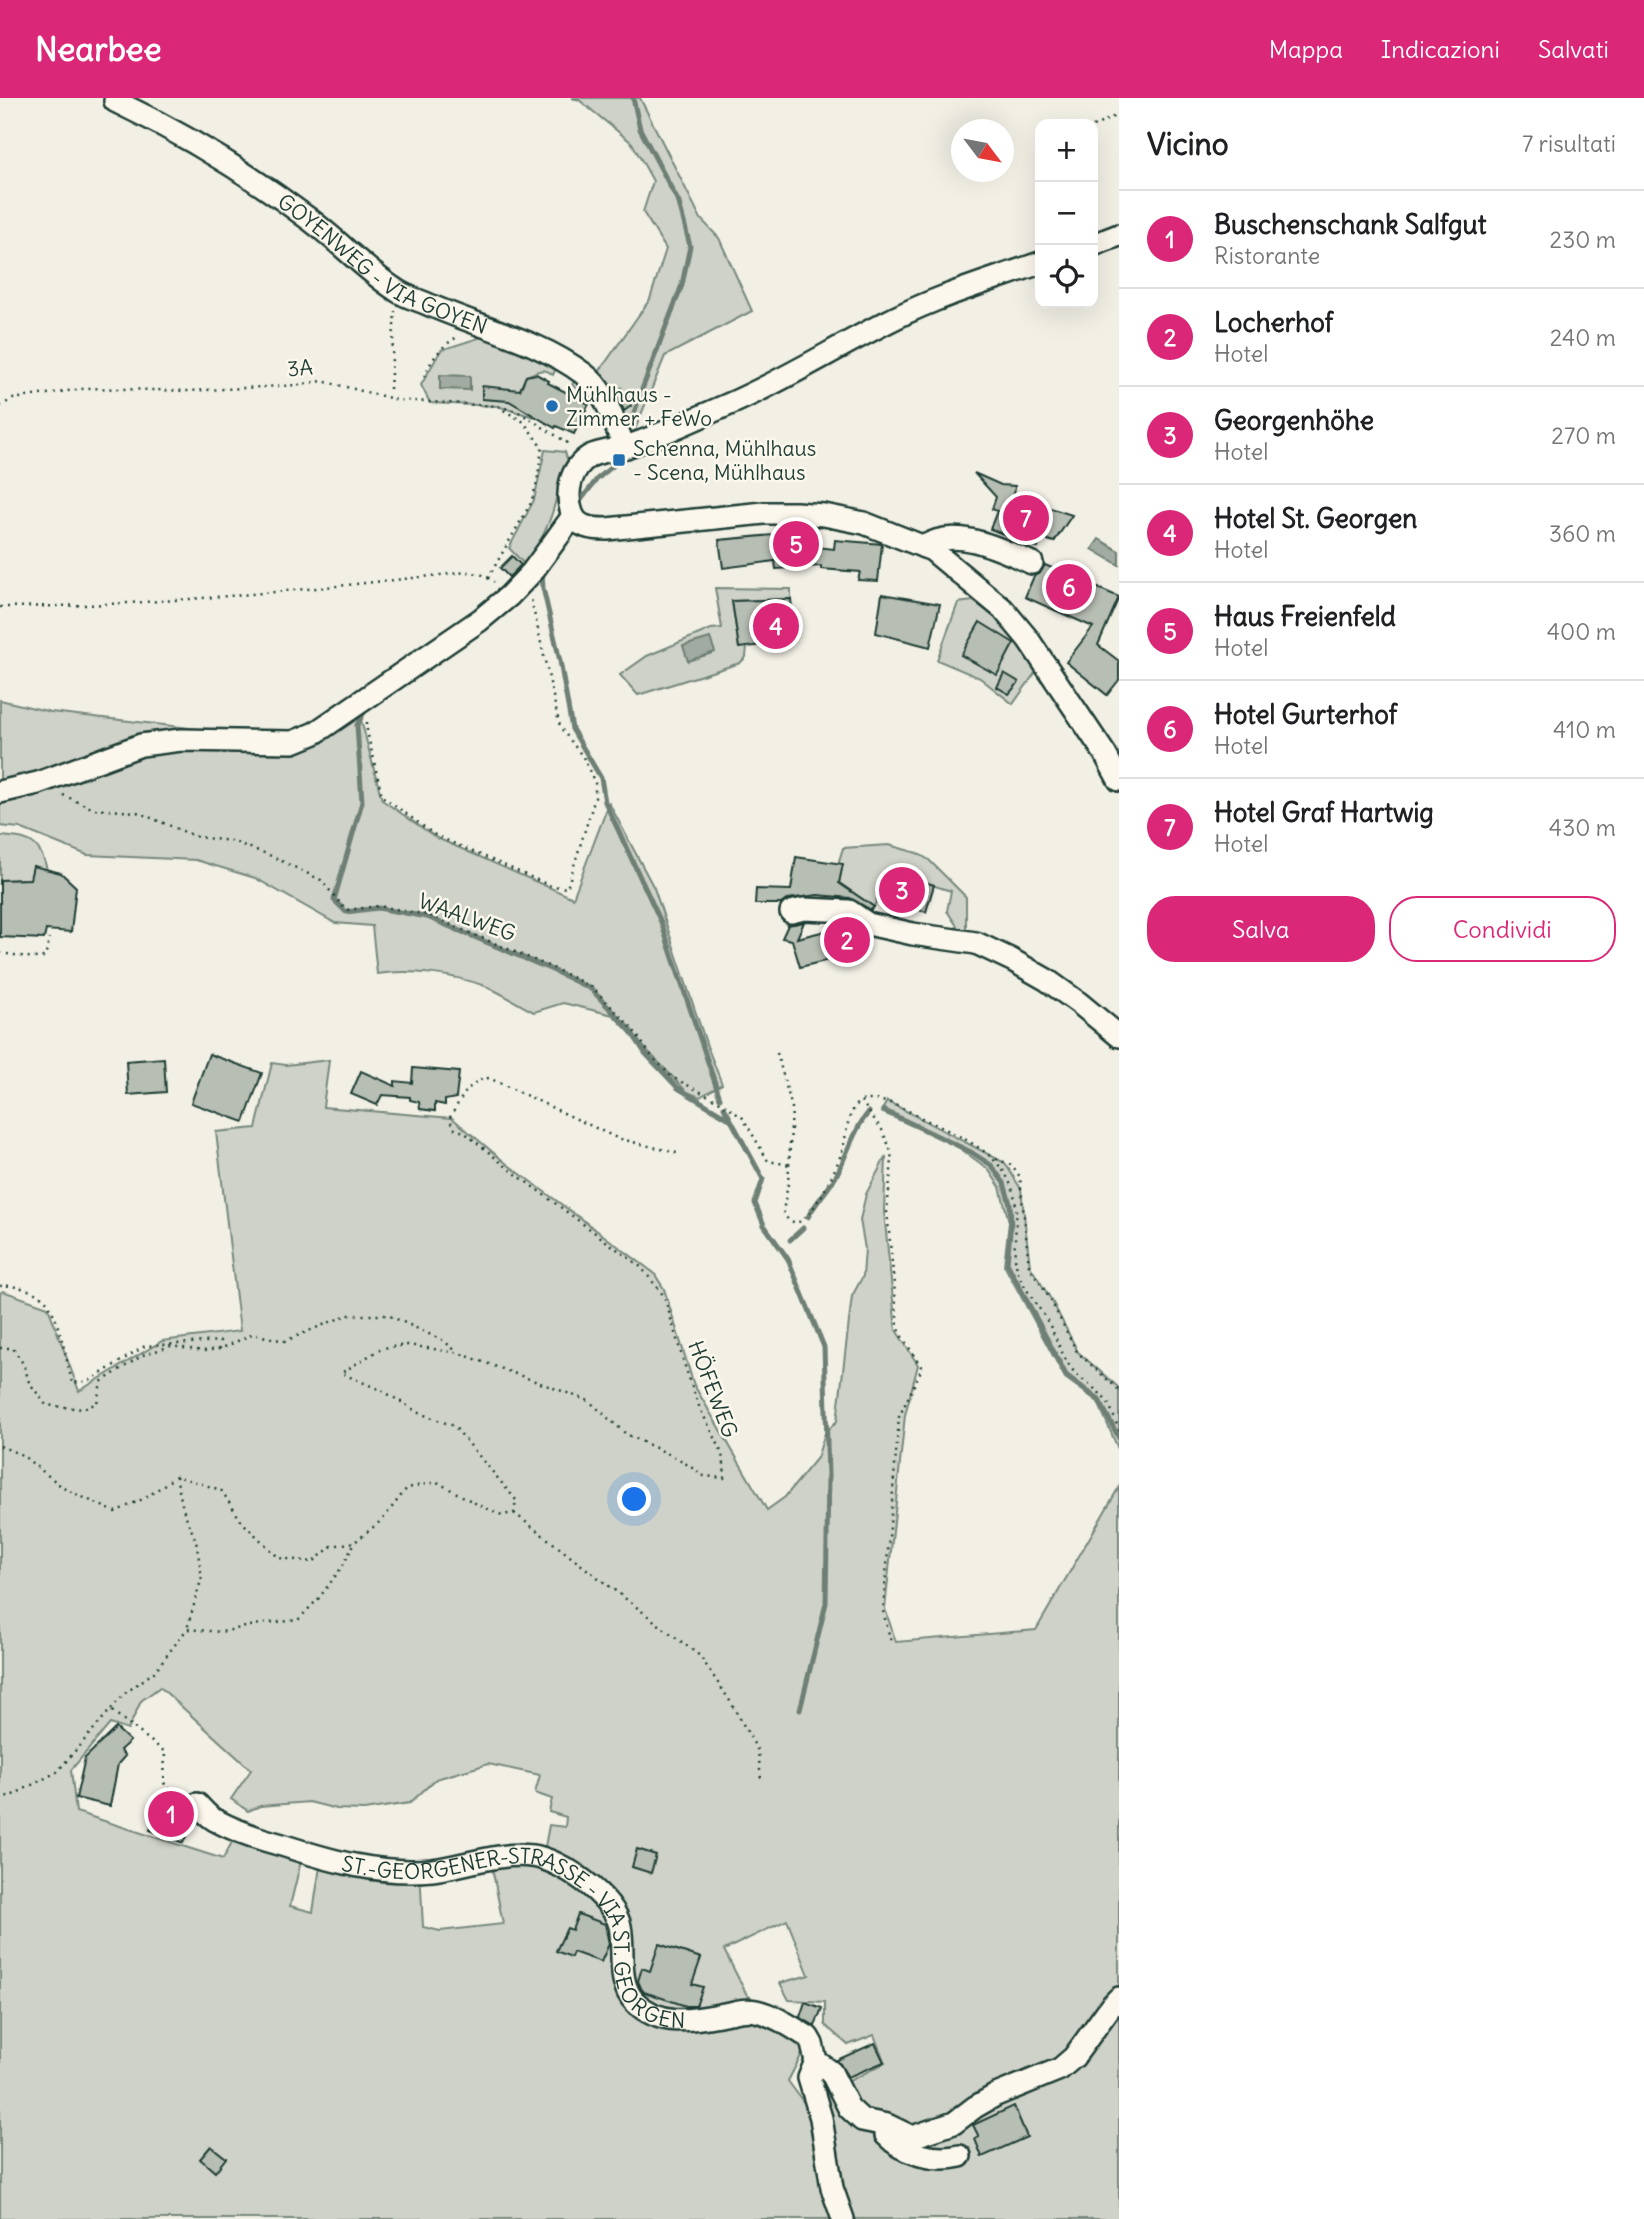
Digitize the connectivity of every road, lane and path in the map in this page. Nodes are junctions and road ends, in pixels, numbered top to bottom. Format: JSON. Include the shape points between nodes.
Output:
{"nodes":[{"id":1,"x":115,"y":101,"type":"dead end"},
{"id":2,"x":1119,"y":114,"type":"edge"},
{"id":3,"x":1098,"y":124,"type":"edge"},
{"id":4,"x":1119,"y":235,"type":"edge"},
{"id":5,"x":1098,"y":243,"type":"edge"},
{"id":6,"x":1035,"y":265,"type":"edge"},
{"id":7,"x":396,"y":290,"type":"junction"},
{"id":8,"x":461,"y":335,"type":"dead end"},
{"id":9,"x":424,"y":377,"type":"dead end"},
{"id":10,"x":390,"y":389,"type":"dead end"},
{"id":11,"x":497,"y":406,"type":"junction"},
{"id":12,"x":0,"y":407,"type":"edge"},
{"id":13,"x":625,"y":447,"type":"junction"},
{"id":14,"x":590,"y":456,"type":"junction"},
{"id":15,"x":573,"y":516,"type":"junction"},
{"id":16,"x":924,"y":547,"type":"junction"},
{"id":17,"x":1032,"y":563,"type":"dead end"},
{"id":18,"x":488,"y":578,"type":"junction"},
{"id":19,"x":515,"y":600,"type":"junction"},
{"id":20,"x":0,"y":607,"type":"edge"},
{"id":21,"x":367,"y":715,"type":"dead end"},
{"id":22,"x":1119,"y":780,"type":"edge"},
{"id":23,"x":38,"y":783,"type":"junction"},
{"id":24,"x":0,"y":792,"type":"edge"},
{"id":25,"x":791,"y":912,"type":"dead end"},
{"id":26,"x":49,"y":937,"type":"dead end"},
{"id":27,"x":0,"y":953,"type":"edge"},
{"id":28,"x":1119,"y":1036,"type":"edge"},
{"id":29,"x":777,"y":1053,"type":"dead end"},
{"id":30,"x":861,"y":1101,"type":"junction"},
{"id":31,"x":681,"y":1154,"type":"dead end"},
{"id":32,"x":995,"y":1158,"type":"junction"},
{"id":33,"x":789,"y":1164,"type":"junction"},
{"id":34,"x":0,"y":1286,"type":"edge"},
{"id":35,"x":0,"y":1348,"type":"edge"},
{"id":36,"x":220,"y":1349,"type":"junction"},
{"id":37,"x":459,"y":1353,"type":"junction"},
{"id":38,"x":1119,"y":1390,"type":"edge"},
{"id":39,"x":1119,"y":1430,"type":"edge"},
{"id":40,"x":0,"y":1446,"type":"edge"},
{"id":41,"x":176,"y":1476,"type":"junction"},
{"id":42,"x":514,"y":1513,"type":"junction"},
{"id":43,"x":355,"y":1542,"type":"junction"},
{"id":44,"x":187,"y":1629,"type":"junction"},
{"id":45,"x":891,"y":1642,"type":"dead end"},
{"id":46,"x":112,"y":1711,"type":"junction"},
{"id":47,"x":761,"y":1779,"type":"dead end"},
{"id":48,"x":0,"y":1793,"type":"edge"},
{"id":49,"x":197,"y":1804,"type":"joint"},
{"id":50,"x":1119,"y":1998,"type":"edge"},
{"id":51,"x":816,"y":2061,"type":"junction"},
{"id":52,"x":874,"y":2124,"type":"junction"},
{"id":53,"x":960,"y":2156,"type":"dead end"},
{"id":54,"x":843,"y":2219,"type":"edge"}],
"edges":[{"from":1,"to":7,"type":"street","name":"GOYENWEG - VIA GOYEN","via":[[217,155],[269,189]]},
{"from":2,"to":3,"type":"path"},
{"from":4,"to":5,"type":"street"},
{"from":6,"to":13,"type":"street","via":[[897,317],[795,373]]},
{"from":7,"to":10,"type":"path"},
{"from":7,"to":13,"type":"street","name":"GOYENWEG - VIA GOYEN","via":[[539,346],[575,368],[599,388]]},
{"from":8,"to":9,"type":"path","via":[[435,355]]},
{"from":11,"to":12,"type":"path","name":"3A","via":[[398,400],[322,381],[188,391],[89,388],[13,399]]},
{"from":11,"to":14,"type":"path","name":"3A","via":[[517,411]]},
{"from":11,"to":18,"type":"path","via":[[524,422],[542,448],[531,503]]},
{"from":13,"to":14,"type":"street"},
{"from":14,"to":15,"type":"street","via":[[569,484]]},
{"from":15,"to":16,"type":"street","via":[[590,529],[607,530],[764,513],[824,515],[864,523]]},
{"from":15,"to":19,"type":"street"},
{"from":16,"to":17,"type":"street","via":[[934,540],[978,540]]},
{"from":16,"to":22,"type":"street","via":[[1003,609],[1070,699]]},
{"from":18,"to":19,"type":"path"},
{"from":18,"to":20,"type":"path","via":[[468,572],[229,596],[95,606]]},
{"from":19,"to":21,"type":"path","via":[[531,597],[560,727],[583,757],[595,783],[595,797],[567,888],[551,886],[435,835],[382,796]]},
{"from":19,"to":23,"type":"street","via":[[315,733],[293,742],[181,740],[141,745]]},
{"from":23,"to":24,"type":"street"},
{"from":23,"to":33,"type":"path","name":"WAALWEG","via":[[94,809],[137,812],[197,837],[231,841],[267,854],[321,880],[346,910],[379,906],[428,915],[592,987],[672,1077],[733,1109],[768,1161]]},
{"from":25,"to":28,"type":"street","via":[[849,911],[868,924],[976,943],[1047,980]]},
{"from":26,"to":27,"type":"path","via":[[43,957]]},
{"from":29,"to":33,"type":"path","via":[[792,1108]]},
{"from":30,"to":32,"type":"path","via":[[875,1098],[891,1103]]},
{"from":30,"to":33,"type":"path","via":[[847,1122],[836,1168],[803,1220],[792,1222],[783,1211]]},
{"from":30,"to":45,"type":"path","via":[[890,1148],[887,1211],[898,1325],[922,1367],[899,1418],[883,1611]]},
{"from":31,"to":37,"type":"path","name":"HÖFEWEG","via":[[617,1138],[489,1078],[472,1085],[449,1119],[455,1129],[641,1267],[656,1285],[664,1296],[697,1403],[726,1466],[724,1478],[704,1476],[626,1434],[589,1401]]},
{"from":32,"to":38,"type":"path","via":[[1013,1165],[1020,1177],[1029,1266],[1077,1352]]},
{"from":32,"to":39,"type":"path","via":[[1009,1180],[1015,1202],[1013,1242],[1019,1275],[1073,1371],[1104,1397]]},
{"from":34,"to":36,"type":"path","via":[[29,1291],[47,1302],[72,1383],[89,1381],[145,1346],[220,1341]]},
{"from":35,"to":36,"type":"path","via":[[13,1348],[46,1405],[83,1409],[97,1403],[101,1382],[143,1355],[171,1346]]},
{"from":36,"to":37,"type":"path","via":[[253,1334],[285,1341],[347,1315],[388,1315],[444,1341]]},
{"from":37,"to":42,"type":"path","via":[[408,1345],[382,1348],[341,1373],[454,1426],[516,1500]]},
{"from":40,"to":41,"type":"path","via":[[22,1455],[65,1489],[115,1512]]},
{"from":41,"to":43,"type":"path","via":[[221,1490],[242,1522],[279,1558],[313,1562],[332,1546]]},
{"from":41,"to":44,"type":"path","via":[[202,1577]]},
{"from":42,"to":43,"type":"path","via":[[502,1515],[437,1482],[407,1488],[382,1520]]},
{"from":42,"to":47,"type":"path","via":[[700,1656],[758,1751]]},
{"from":43,"to":44,"type":"path","via":[[342,1567],[299,1620],[220,1632]]},
{"from":44,"to":46,"type":"path","via":[[154,1672],[124,1694]]},
{"from":46,"to":48,"type":"path","via":[[57,1772],[9,1797]]},
{"from":46,"to":49,"type":"path","via":[[165,1752],[164,1783]]},
{"from":49,"to":51,"type":"street","name":"ST.-GEORGENER-STRASSE - VIA ST. GEORGEN","via":[[214,1821],[338,1863],[407,1872],[517,1856],[549,1861],[572,1873],[613,1910],[620,1925],[626,1987],[643,2008],[676,2021],[757,2011],[808,2037]]},
{"from":50,"to":52,"type":"street","name":"ST.-GEORGENER-STRASSE - VIA ST. GEORGEN","via":[[1060,2069],[996,2095],[954,2123],[912,2137]]},
{"from":51,"to":52,"type":"street","name":"ST.-GEORGENER-STRASSE - VIA ST. GEORGEN","via":[[831,2072],[849,2108]]},
{"from":51,"to":54,"type":"street","via":[[810,2078],[832,2188]]},
{"from":52,"to":53,"type":"street","via":[[896,2145],[914,2154]]}]}
